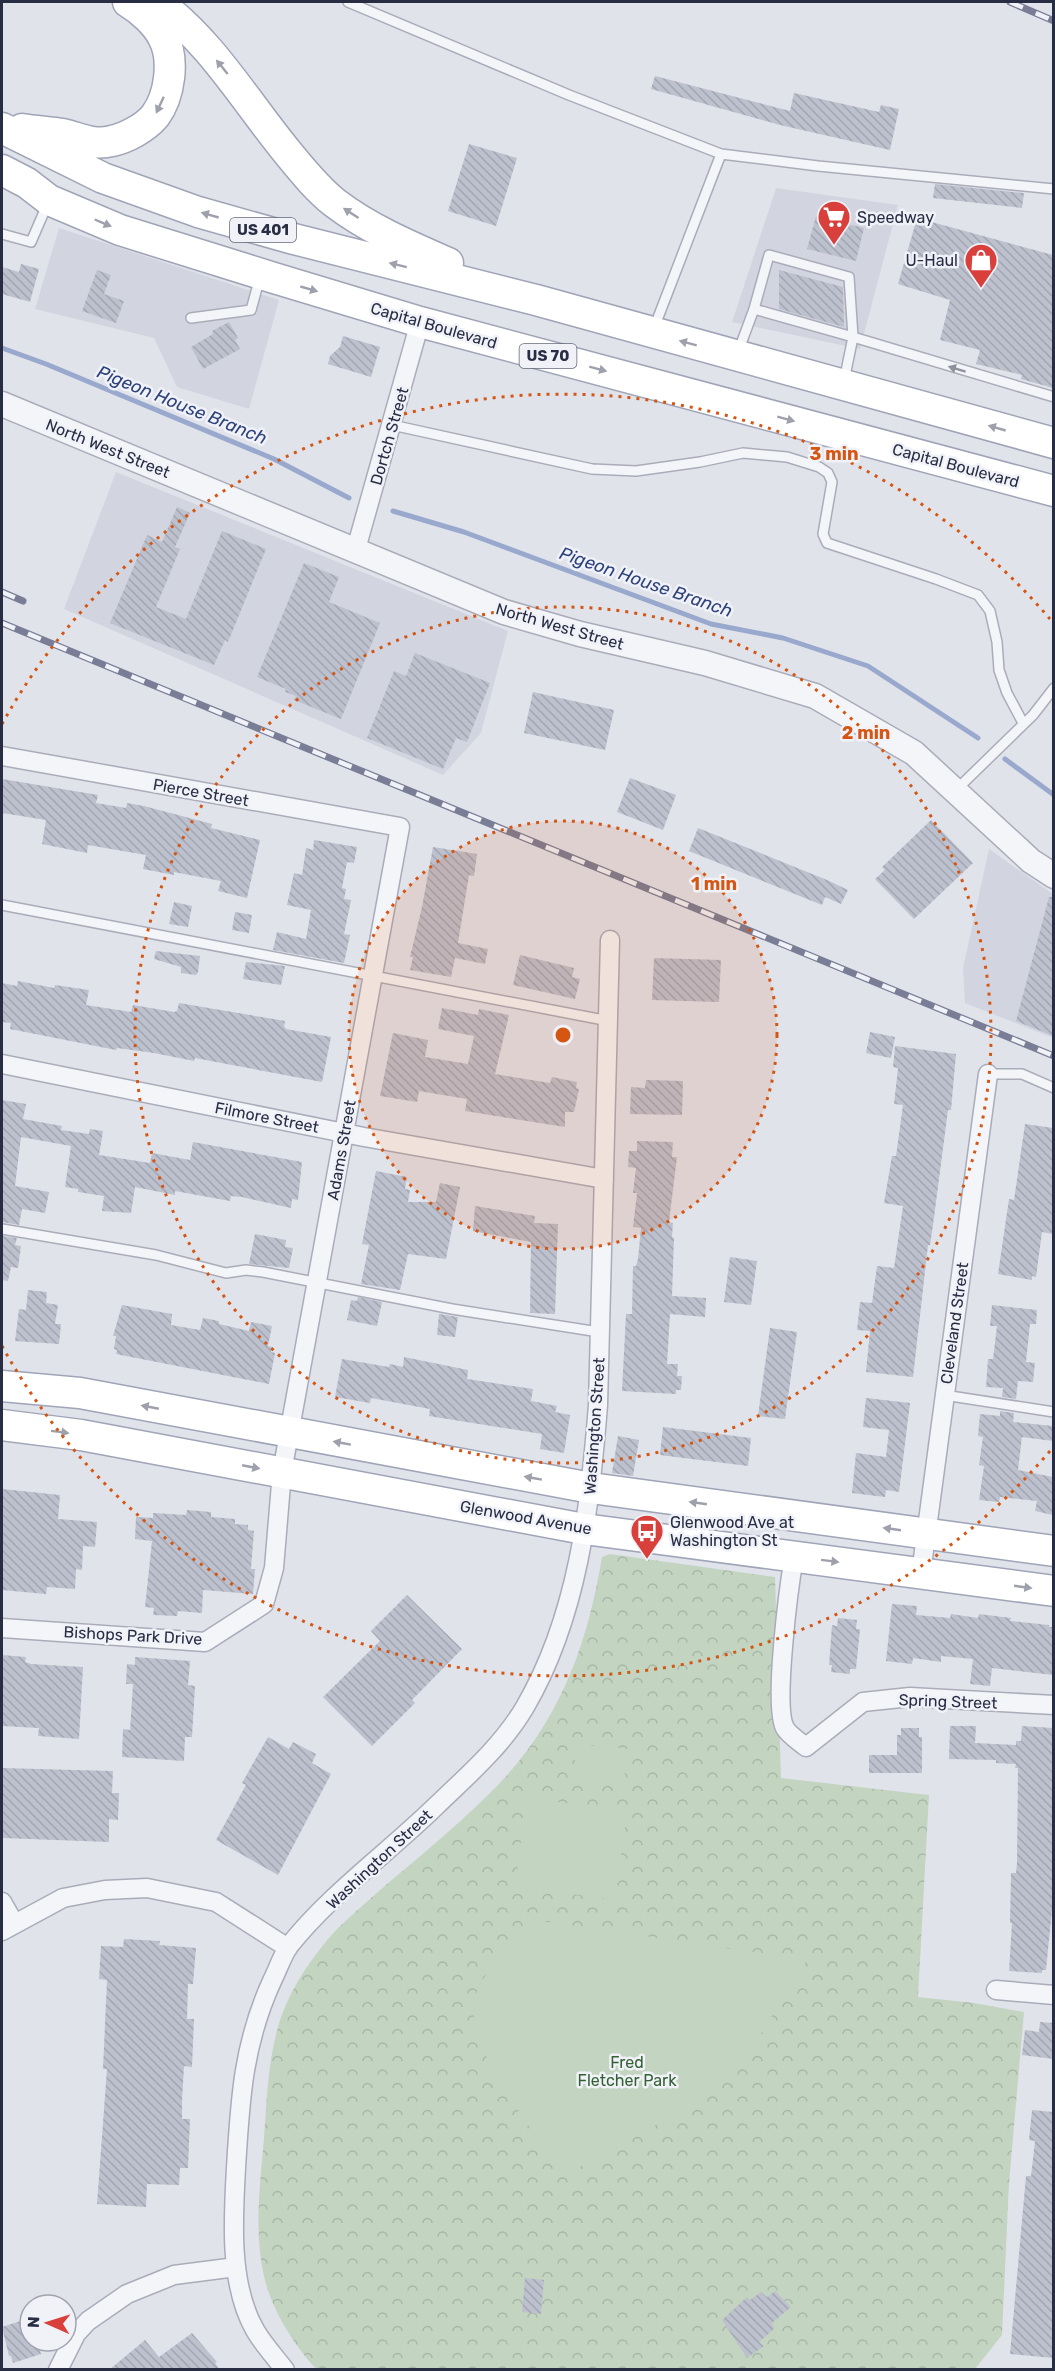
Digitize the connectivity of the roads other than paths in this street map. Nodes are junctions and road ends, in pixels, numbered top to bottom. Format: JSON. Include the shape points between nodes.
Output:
{"nodes":[{"id":1,"x":128,"y":2,"type":"edge"},
{"id":2,"x":157,"y":2,"type":"edge"},
{"id":3,"x":348,"y":2,"type":"edge"},
{"id":4,"x":2,"y":127,"type":"edge"},
{"id":5,"x":721,"y":154,"type":"junction"},
{"id":6,"x":2,"y":170,"type":"edge"},
{"id":7,"x":2,"y":185,"type":"edge"},
{"id":8,"x":1053,"y":189,"type":"edge"},
{"id":9,"x":50,"y":200,"type":"junction"},
{"id":10,"x":2,"y":234,"type":"edge"},
{"id":11,"x":799,"y":263,"type":"junction"},
{"id":12,"x":826,"y":270,"type":"junction"},
{"id":13,"x":261,"y":274,"type":"junction"},
{"id":14,"x":799,"y":275,"type":"dead end"},
{"id":15,"x":826,"y":283,"type":"dead end"},
{"id":16,"x":536,"y":300,"type":"junction"},
{"id":17,"x":754,"y":309,"type":"junction"},
{"id":18,"x":191,"y":318,"type":"dead end"},
{"id":19,"x":420,"y":322,"type":"junction"},
{"id":20,"x":653,"y":333,"type":"junction"},
{"id":21,"x":853,"y":338,"type":"junction"},
{"id":22,"x":736,"y":356,"type":"junction"},
{"id":23,"x":843,"y":386,"type":"junction"},
{"id":24,"x":1053,"y":397,"type":"edge"},
{"id":25,"x":2,"y":404,"type":"edge"},
{"id":26,"x":393,"y":425,"type":"junction"},
{"id":27,"x":1053,"y":443,"type":"edge"},
{"id":28,"x":1053,"y":491,"type":"edge"},
{"id":29,"x":356,"y":549,"type":"junction"},
{"id":30,"x":1053,"y":688,"type":"edge"},
{"id":31,"x":1023,"y":723,"type":"junction"},
{"id":32,"x":2,"y":756,"type":"edge"},
{"id":33,"x":955,"y":790,"type":"junction"},
{"id":34,"x":400,"y":828,"type":"joint"},
{"id":35,"x":1053,"y":876,"type":"edge"},
{"id":36,"x":2,"y":905,"type":"edge"},
{"id":37,"x":610,"y":940,"type":"dead end"},
{"id":38,"x":372,"y":977,"type":"junction"},
{"id":39,"x":609,"y":1021,"type":"junction"},
{"id":40,"x":2,"y":1064,"type":"edge"},
{"id":41,"x":988,"y":1074,"type":"joint"},
{"id":42,"x":1053,"y":1088,"type":"edge"},
{"id":43,"x":344,"y":1132,"type":"junction"},
{"id":44,"x":604,"y":1179,"type":"junction"},
{"id":45,"x":2,"y":1229,"type":"edge"},
{"id":46,"x":317,"y":1284,"type":"junction"},
{"id":47,"x":599,"y":1332,"type":"junction"},
{"id":48,"x":2,"y":1386,"type":"edge"},
{"id":49,"x":944,"y":1395,"type":"junction"},
{"id":50,"x":1053,"y":1412,"type":"edge"},
{"id":51,"x":2,"y":1425,"type":"edge"},
{"id":52,"x":290,"y":1433,"type":"junction"},
{"id":53,"x":282,"y":1472,"type":"junction"},
{"id":54,"x":591,"y":1488,"type":"junction"},
{"id":55,"x":584,"y":1529,"type":"junction"},
{"id":56,"x":926,"y":1534,"type":"junction"},
{"id":57,"x":1053,"y":1551,"type":"edge"},
{"id":58,"x":794,"y":1557,"type":"junction"},
{"id":59,"x":921,"y":1573,"type":"junction"},
{"id":60,"x":1053,"y":1591,"type":"edge"},
{"id":61,"x":2,"y":1628,"type":"edge"},
{"id":62,"x":1053,"y":1705,"type":"edge"},
{"id":63,"x":2,"y":1902,"type":"edge"},
{"id":64,"x":8,"y":1927,"type":"edge"},
{"id":65,"x":288,"y":1948,"type":"junction"},
{"id":66,"x":996,"y":1990,"type":"dead end"},
{"id":67,"x":1053,"y":1995,"type":"edge"},
{"id":68,"x":236,"y":2267,"type":"junction"},
{"id":69,"x":58,"y":2370,"type":"edge"},
{"id":70,"x":285,"y":2370,"type":"edge"}],
"edges":[{"from":1,"to":4,"type":"main road","one_way":true,"via":[[142,10],[163,36],[168,51],[170,67],[164,99],[154,117],[110,142],[91,143],[64,135]]},
{"from":16,"to":2,"type":"main road","one_way":true,"via":[[399,242],[334,202],[303,171],[224,68]]},
{"from":3,"to":5,"type":"lane"},
{"from":16,"to":4,"type":"main road","number":"US 401","one_way":true,"via":[[198,212],[104,178]]},
{"from":5,"to":8,"type":"lane"},
{"from":5,"to":20,"type":"lane"},
{"from":6,"to":9,"type":"main road","name":"Capital Boulevard"},
{"from":7,"to":9,"type":"main road","number":"US 70"},
{"from":9,"to":10,"type":"lane","via":[[31,242]]},
{"from":9,"to":13,"type":"main road","name":"Capital Boulevard","number":"US 70","one_way":true,"via":[[131,233]]},
{"from":11,"to":12,"type":"lane"},
{"from":11,"to":14,"type":"lane"},
{"from":11,"to":17,"type":"lane","via":[[769,255]]},
{"from":12,"to":15,"type":"lane"},
{"from":12,"to":21,"type":"lane","via":[[849,277]]},
{"from":13,"to":18,"type":"lane","via":[[251,310]]},
{"from":13,"to":19,"type":"main road","name":"Capital Boulevard","number":"US 70","one_way":true},
{"from":16,"to":20,"type":"main road"},
{"from":17,"to":21,"type":"lane","via":[[827,327]]},
{"from":17,"to":22,"type":"lane"},
{"from":19,"to":26,"type":"street","name":"Dortch Street"},
{"from":19,"to":28,"type":"main road","name":"Capital Boulevard","number":"US 70","one_way":true},
{"from":22,"to":20,"type":"main road","one_way":true},
{"from":21,"to":23,"type":"lane"},
{"from":24,"to":21,"type":"lane","one_way":true},
{"from":22,"to":23,"type":"main road"},
{"from":27,"to":23,"type":"main road","one_way":true},
{"from":25,"to":29,"type":"street","name":"North West Street"},
{"from":26,"to":29,"type":"street","name":"Dortch Street"},
{"from":26,"to":31,"type":"lane","via":[[592,469],[636,471],[743,453],[787,457],[819,467],[832,482],[823,534],[827,543],[978,595],[990,611],[999,670]]},
{"from":29,"to":33,"type":"street","name":"North West Street","via":[[504,612],[705,663],[815,696],[914,753]]},
{"from":30,"to":31,"type":"lane"},
{"from":31,"to":33,"type":"lane"},
{"from":32,"to":34,"type":"street","name":"Pierce Street"},
{"from":33,"to":35,"type":"street","name":"North West Street","via":[[1030,860]]},
{"from":34,"to":38,"type":"street","name":"Adams Street"},
{"from":36,"to":38,"type":"lane"},
{"from":37,"to":39,"type":"street","name":"Washington Street"},
{"from":38,"to":39,"type":"lane"},
{"from":38,"to":43,"type":"street","name":"Adams Street"},
{"from":39,"to":44,"type":"street","name":"Washington Street"},
{"from":40,"to":43,"type":"street","name":"Filmore Street"},
{"from":41,"to":42,"type":"lane","via":[[1022,1074]]},
{"from":41,"to":49,"type":"street","name":"Cleveland Street"},
{"from":43,"to":44,"type":"street","name":"Filmore Street"},
{"from":43,"to":46,"type":"street","name":"Adams Street"},
{"from":44,"to":47,"type":"street","name":"Washington Street"},
{"from":45,"to":46,"type":"lane","via":[[156,1255],[226,1273],[263,1272]]},
{"from":46,"to":47,"type":"lane"},
{"from":46,"to":52,"type":"street","name":"Adams Street"},
{"from":47,"to":54,"type":"street","name":"Washington Street"},
{"from":52,"to":48,"type":"main road","one_way":true,"via":[[80,1393]]},
{"from":49,"to":50,"type":"lane"},
{"from":49,"to":56,"type":"street","name":"Cleveland Street"},
{"from":51,"to":53,"type":"main road","name":"Glenwood Avenue","one_way":true,"via":[[81,1435]]},
{"from":52,"to":53,"type":"street","name":"Adams Street"},
{"from":54,"to":52,"type":"main road","one_way":true},
{"from":53,"to":55,"type":"main road","name":"Glenwood Avenue"},
{"from":53,"to":61,"type":"street","name":"Bishops Park Drive","via":[[274,1568],[264,1604],[205,1642]]},
{"from":54,"to":55,"type":"street","name":"Washington Street"},
{"from":56,"to":54,"type":"main road","one_way":true},
{"from":55,"to":58,"type":"main road","name":"Glenwood Avenue"},
{"from":55,"to":65,"type":"street","name":"Washington Street","via":[[559,1637],[524,1710],[494,1750]]},
{"from":56,"to":57,"type":"main road"},
{"from":56,"to":59,"type":"street","name":"Cleveland Street"},
{"from":58,"to":59,"type":"main road","name":"Glenwood Avenue","one_way":true},
{"from":58,"to":62,"type":"street","name":"Spring Street","via":[[781,1704],[785,1728],[806,1747],[863,1702],[910,1697]]},
{"from":59,"to":60,"type":"main road","name":"Glenwood Avenue","one_way":true},
{"from":63,"to":64,"type":"street"},
{"from":64,"to":65,"type":"street","via":[[63,1898],[147,1888],[216,1902]]},
{"from":65,"to":68,"type":"street","name":"Washington Street","via":[[263,2001],[248,2046],[240,2095]]},
{"from":66,"to":67,"type":"street"},
{"from":68,"to":69,"type":"street","via":[[174,2275],[127,2294],[76,2334]]},
{"from":68,"to":70,"type":"street","name":"Washington Street","via":[[254,2330]]}]}
